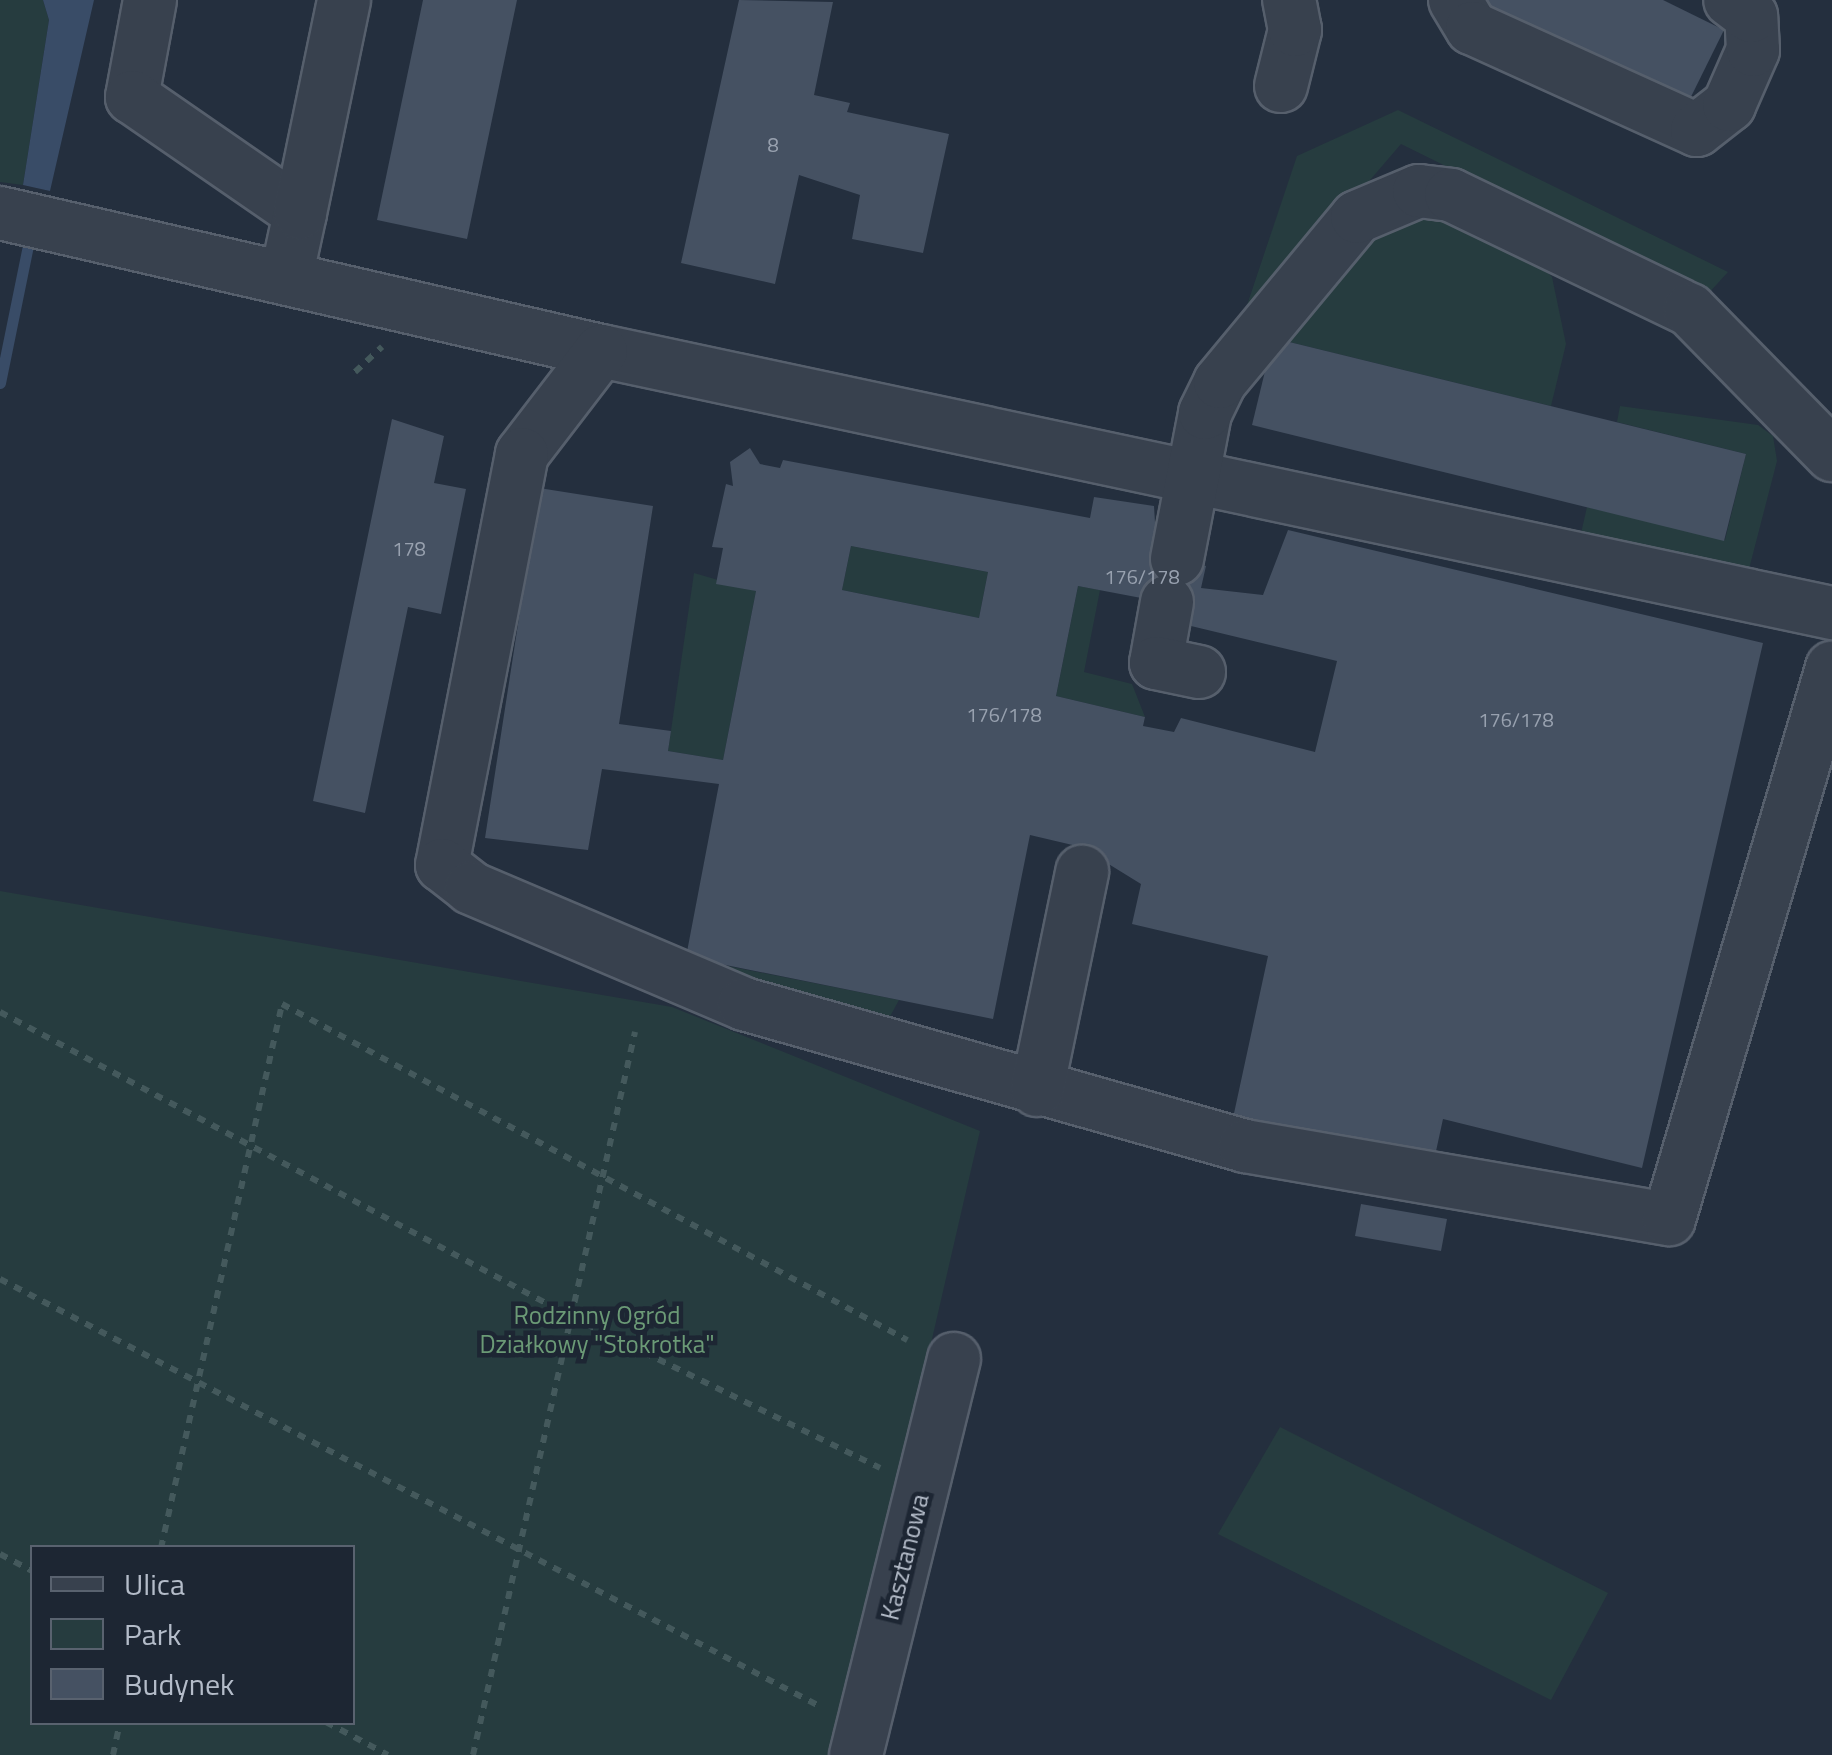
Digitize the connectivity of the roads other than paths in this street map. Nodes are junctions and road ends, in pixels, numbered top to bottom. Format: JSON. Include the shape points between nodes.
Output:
{"nodes":[{"id":1,"x":150,"y":0,"type":"edge"},
{"id":2,"x":344,"y":0,"type":"edge"},
{"id":3,"x":1289,"y":0,"type":"edge"},
{"id":4,"x":1455,"y":0,"type":"edge"},
{"id":5,"x":1730,"y":0,"type":"edge"},
{"id":6,"x":1281,"y":86,"type":"dead end"},
{"id":7,"x":1,"y":213,"type":"edge"},
{"id":8,"x":300,"y":214,"type":"junction"},
{"id":9,"x":287,"y":274,"type":"junction"},
{"id":10,"x":601,"y":351,"type":"junction"},
{"id":11,"x":1832,"y":455,"type":"edge"},
{"id":12,"x":1193,"y":470,"type":"junction"},
{"id":13,"x":1832,"y":613,"type":"edge"},
{"id":14,"x":1832,"y":668,"type":"edge"},
{"id":15,"x":1199,"y":672,"type":"dead end"},
{"id":16,"x":1082,"y":872,"type":"dead end"},
{"id":17,"x":1037,"y":1090,"type":"junction"},
{"id":18,"x":931,"y":1350,"type":"road end"},
{"id":19,"x":856,"y":1755,"type":"edge"}],
"edges":[{"from":1,"to":8,"type":"street","via":[[132,97]]},
{"from":2,"to":8,"type":"street"},
{"from":3,"to":6,"type":"street","via":[[1295,30]]},
{"from":4,"to":5,"type":"street","via":[[1472,28],[1697,130],[1729,104],[1754,50],[1751,16]]},
{"from":7,"to":9,"type":"street"},
{"from":8,"to":9,"type":"street"},
{"from":9,"to":10,"type":"street"},
{"from":10,"to":12,"type":"street"},
{"from":10,"to":17,"type":"street","via":[[522,454],[442,865],[471,888],[694,986]]},
{"from":11,"to":12,"type":"street","via":[[1690,310],[1451,194],[1419,190],[1357,216],[1220,382]]},
{"from":12,"to":13,"type":"street"},
{"from":12,"to":15,"type":"street","via":[[1156,663]]},
{"from":14,"to":17,"type":"street","via":[[1669,1220],[1245,1146]]},
{"from":16,"to":17,"type":"street"},
{"from":18,"to":19,"type":"street","name":"Kasztanowa"}]}
